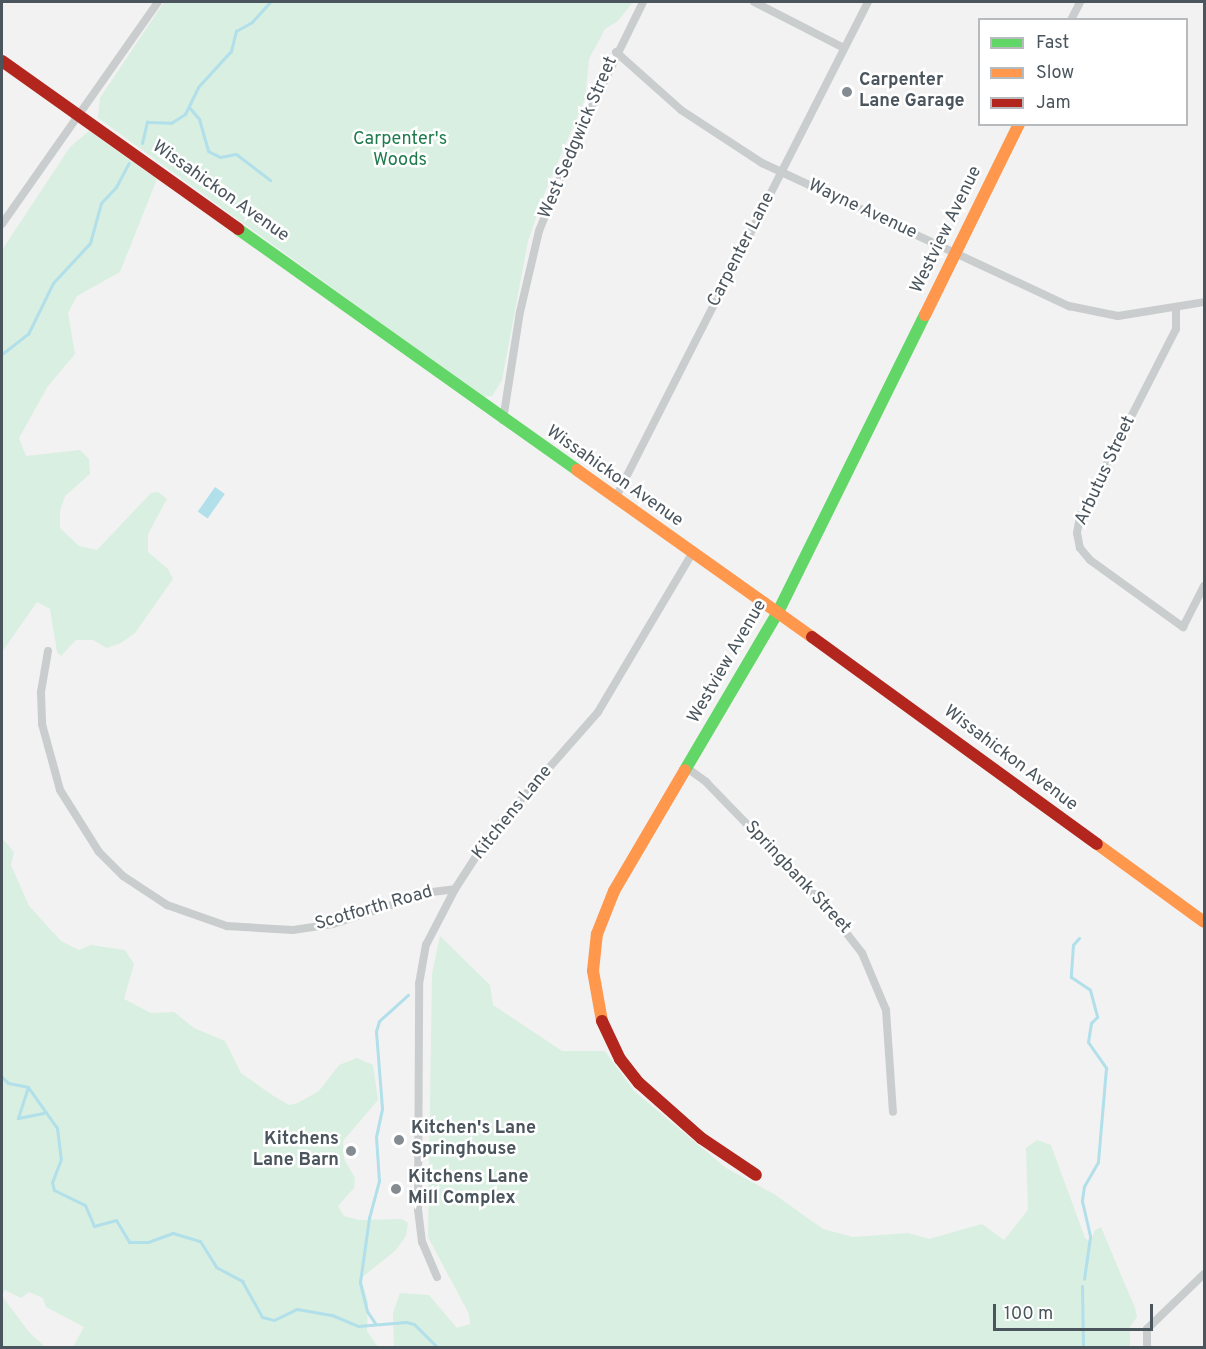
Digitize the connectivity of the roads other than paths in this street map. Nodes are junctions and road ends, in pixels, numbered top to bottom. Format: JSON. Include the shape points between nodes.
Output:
{"nodes":[{"id":1,"x":158,"y":2,"type":"edge"},
{"id":2,"x":643,"y":2,"type":"edge"},
{"id":3,"x":754,"y":2,"type":"edge"},
{"id":4,"x":868,"y":2,"type":"edge"},
{"id":5,"x":1080,"y":2,"type":"edge"},
{"id":6,"x":1072,"y":18,"type":"edge"},
{"id":7,"x":844,"y":48,"type":"junction"},
{"id":8,"x":616,"y":52,"type":"junction"},
{"id":9,"x":2,"y":61,"type":"edge"},
{"id":10,"x":80,"y":115,"type":"junction"},
{"id":11,"x":1018,"y":126,"type":"edge"},
{"id":12,"x":782,"y":172,"type":"junction"},
{"id":13,"x":2,"y":224,"type":"edge"},
{"id":14,"x":955,"y":253,"type":"junction"},
{"id":15,"x":1204,"y":302,"type":"edge"},
{"id":16,"x":1176,"y":308,"type":"junction"},
{"id":17,"x":503,"y":420,"type":"junction"},
{"id":18,"x":615,"y":499,"type":"junction"},
{"id":19,"x":692,"y":554,"type":"junction"},
{"id":20,"x":1204,"y":586,"type":"edge"},
{"id":21,"x":777,"y":615,"type":"junction"},
{"id":22,"x":48,"y":651,"type":"dead end"},
{"id":23,"x":687,"y":768,"type":"junction"},
{"id":24,"x":454,"y":889,"type":"junction"},
{"id":25,"x":1204,"y":922,"type":"edge"},
{"id":26,"x":893,"y":1112,"type":"dead end"},
{"id":27,"x":756,"y":1175,"type":"dead end"},
{"id":28,"x":1204,"y":1274,"type":"edge"},
{"id":29,"x":437,"y":1277,"type":"dead end"},
{"id":30,"x":1147,"y":1347,"type":"edge"}],
"edges":[{"from":1,"to":10,"type":"street"},
{"from":2,"to":8,"type":"street","name":"West Sedgwick Street"},
{"from":3,"to":7,"type":"street"},
{"from":4,"to":7,"type":"street","name":"Carpenter Lane"},
{"from":5,"to":6,"type":"street"},
{"from":7,"to":12,"type":"street","name":"Carpenter Lane"},
{"from":8,"to":12,"type":"street","name":"Wayne Avenue","via":[[701,125]]},
{"from":8,"to":17,"type":"street","name":"West Sedgwick Street","via":[[562,169],[539,231],[520,312]]},
{"from":9,"to":10,"type":"street","name":"Wissahickon Avenue"},
{"from":10,"to":13,"type":"street"},
{"from":10,"to":17,"type":"street","name":"Wissahickon Avenue"},
{"from":11,"to":14,"type":"street","name":"Westview Avenue"},
{"from":12,"to":14,"type":"street","name":"Wayne Avenue"},
{"from":12,"to":18,"type":"street","name":"Carpenter Lane"},
{"from":14,"to":16,"type":"street","name":"Wayne Avenue","via":[[1084,310],[1118,315]]},
{"from":14,"to":21,"type":"street","name":"Westview Avenue"},
{"from":15,"to":16,"type":"street","name":"Wayne Avenue"},
{"from":16,"to":20,"type":"street","name":"Arbutus Street","via":[[1176,329],[1080,518],[1077,533],[1080,548],[1090,560],[1184,627]]},
{"from":17,"to":18,"type":"street","name":"Wissahickon Avenue"},
{"from":18,"to":19,"type":"street","name":"Wissahickon Avenue"},
{"from":19,"to":21,"type":"street","name":"Wissahickon Avenue"},
{"from":19,"to":24,"type":"street","name":"Kitchens Lane","via":[[598,712],[501,822]]},
{"from":21,"to":23,"type":"street","name":"Westview Avenue"},
{"from":21,"to":25,"type":"street","name":"Wissahickon Avenue","via":[[920,714]]},
{"from":22,"to":24,"type":"street","name":"Scotforth Road","via":[[41,692],[42,724],[60,790],[99,852],[123,876],[167,905],[227,926],[285,930],[333,924],[432,892]]},
{"from":23,"to":26,"type":"street","name":"Springbank Street","via":[[706,782],[819,898],[862,953],[878,983],[886,1011]]},
{"from":23,"to":27,"type":"street","name":"Westview Avenue","via":[[605,911],[594,957],[597,1005],[607,1037],[639,1083],[714,1149]]},
{"from":24,"to":29,"type":"street","name":"Kitchens Lane","via":[[426,945],[420,974],[417,1210],[422,1242]]},
{"from":28,"to":30,"type":"street","via":[[1147,1329]]}]}
